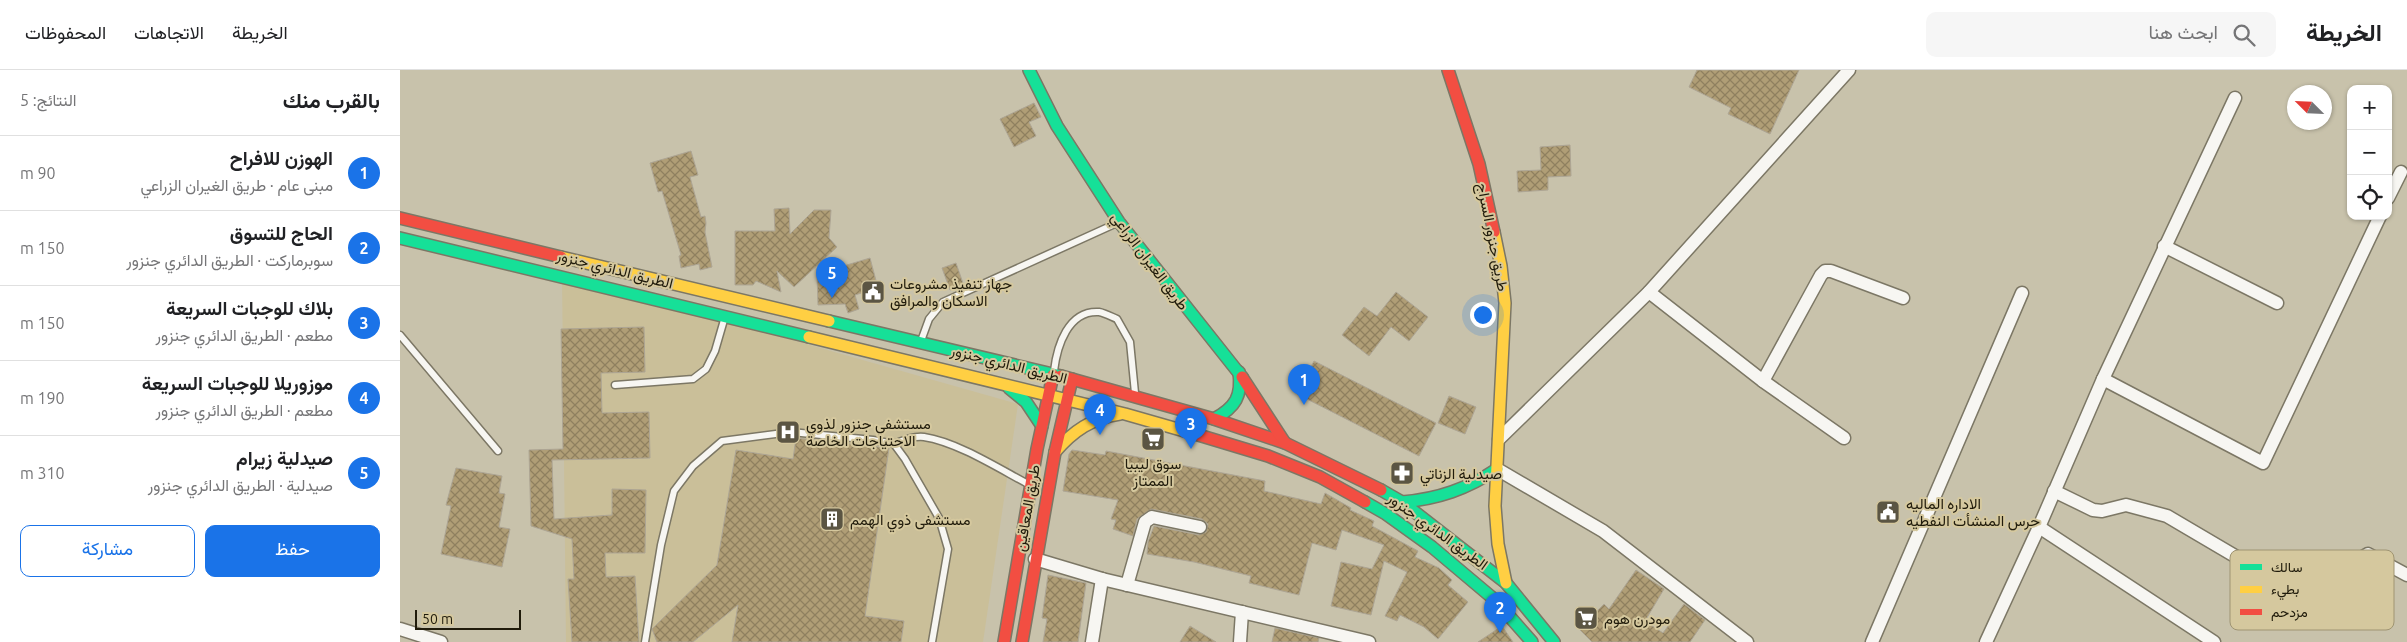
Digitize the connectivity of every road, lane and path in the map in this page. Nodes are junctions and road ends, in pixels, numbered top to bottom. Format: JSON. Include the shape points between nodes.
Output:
{"nodes":[{"id":1,"x":1029,"y":70,"type":"edge"},
{"id":2,"x":1448,"y":70,"type":"edge"},
{"id":3,"x":1849,"y":70,"type":"edge"},
{"id":4,"x":2235,"y":98,"type":"dead end"},
{"id":5,"x":2401,"y":172,"type":"dead end"},
{"id":6,"x":2392,"y":190,"type":"edge"},
{"id":7,"x":400,"y":218,"type":"edge"},
{"id":8,"x":2378,"y":220,"type":"edge"},
{"id":9,"x":1119,"y":222,"type":"junction"},
{"id":10,"x":400,"y":238,"type":"edge"},
{"id":11,"x":2164,"y":246,"type":"junction"},
{"id":12,"x":1649,"y":292,"type":"junction"},
{"id":13,"x":2022,"y":293,"type":"dead end"},
{"id":14,"x":1903,"y":298,"type":"dead end"},
{"id":15,"x":2277,"y":303,"type":"dead end"},
{"id":16,"x":725,"y":316,"type":"junction"},
{"id":17,"x":400,"y":336,"type":"edge"},
{"id":18,"x":920,"y":342,"type":"junction"},
{"id":19,"x":1239,"y":372,"type":"junction"},
{"id":20,"x":1053,"y":375,"type":"junction"},
{"id":21,"x":1072,"y":379,"type":"junction"},
{"id":22,"x":2102,"y":379,"type":"junction"},
{"id":23,"x":1763,"y":381,"type":"junction"},
{"id":24,"x":615,"y":385,"type":"dead end"},
{"id":25,"x":1004,"y":385,"type":"junction"},
{"id":26,"x":1048,"y":396,"type":"junction"},
{"id":27,"x":1136,"y":397,"type":"junction"},
{"id":28,"x":1067,"y":400,"type":"junction"},
{"id":29,"x":1126,"y":414,"type":"junction"},
{"id":30,"x":1214,"y":419,"type":"junction"},
{"id":31,"x":1042,"y":426,"type":"junction"},
{"id":32,"x":1499,"y":438,"type":"junction"},
{"id":33,"x":1844,"y":438,"type":"dead end"},
{"id":34,"x":1285,"y":443,"type":"junction"},
{"id":35,"x":894,"y":444,"type":"junction"},
{"id":36,"x":498,"y":451,"type":"dead end"},
{"id":37,"x":1055,"y":452,"type":"junction"},
{"id":38,"x":1497,"y":469,"type":"junction"},
{"id":39,"x":1031,"y":485,"type":"junction"},
{"id":40,"x":2054,"y":491,"type":"junction"},
{"id":41,"x":1402,"y":502,"type":"junction"},
{"id":42,"x":1200,"y":527,"type":"dead end"},
{"id":43,"x":2039,"y":527,"type":"junction"},
{"id":44,"x":2230,"y":553,"type":"edge"},
{"id":45,"x":1035,"y":558,"type":"junction"},
{"id":46,"x":2394,"y":568,"type":"edge"},
{"id":47,"x":2407,"y":575,"type":"edge"},
{"id":48,"x":1102,"y":579,"type":"junction"},
{"id":49,"x":1506,"y":583,"type":"junction"},
{"id":50,"x":1127,"y":585,"type":"junction"},
{"id":51,"x":1242,"y":612,"type":"junction"},
{"id":52,"x":400,"y":629,"type":"edge"},
{"id":53,"x":441,"y":642,"type":"edge"},
{"id":54,"x":645,"y":642,"type":"edge"},
{"id":55,"x":932,"y":642,"type":"edge"},
{"id":56,"x":1004,"y":642,"type":"edge"},
{"id":57,"x":1022,"y":642,"type":"edge"},
{"id":58,"x":1092,"y":642,"type":"edge"},
{"id":59,"x":1240,"y":642,"type":"edge"},
{"id":60,"x":1369,"y":642,"type":"edge"},
{"id":61,"x":1532,"y":642,"type":"edge"},
{"id":62,"x":1554,"y":642,"type":"edge"},
{"id":63,"x":1747,"y":642,"type":"edge"},
{"id":64,"x":1872,"y":642,"type":"edge"},
{"id":65,"x":1986,"y":642,"type":"edge"},
{"id":66,"x":2214,"y":642,"type":"edge"}],
"edges":[{"from":1,"to":9,"type":"main road","name":"طريق الغيران الزراعي","via":[[1057,126]]},
{"from":2,"to":32,"type":"main road","name":"طريق جنزور السراج","via":[[1478,164],[1501,266],[1505,302]]},
{"from":3,"to":12,"type":"street"},
{"from":4,"to":11,"type":"street"},
{"from":5,"to":6,"type":"street"},
{"from":7,"to":18,"type":"main road","name":"الطريق الدائري جنزور"},
{"from":8,"to":22,"type":"street","via":[[2262,463]]},
{"from":9,"to":18,"type":"lane","via":[[943,302],[929,320]]},
{"from":9,"to":19,"type":"main road","name":"طريق الغيران الزراعي"},
{"from":10,"to":16,"type":"main road","name":"الطريق الدائري جنزور"},
{"from":11,"to":15,"type":"street"},
{"from":11,"to":22,"type":"street"},
{"from":12,"to":23,"type":"street"},
{"from":12,"to":32,"type":"street"},
{"from":13,"to":64,"type":"street"},
{"from":14,"to":23,"type":"street","via":[[1825,271]]},
{"from":16,"to":24,"type":"lane","via":[[706,369],[693,379]]},
{"from":16,"to":25,"type":"main road","name":"الطريق الدائري جنزور"},
{"from":17,"to":36,"type":"lane"},
{"from":18,"to":20,"type":"main road","name":"الطريق الدائري جنزور"},
{"from":19,"to":30,"type":"main road","via":[[1239,398],[1227,412]]},
{"from":19,"to":34,"type":"main road","name":"طريق الغيران الزراعي"},
{"from":20,"to":21,"type":"main road","name":"الطريق الدائري جنزور"},
{"from":20,"to":26,"type":"main road","name":"طريق المعاقين"},
{"from":20,"to":27,"type":"lane","via":[[1056,355],[1067,328],[1080,315],[1100,312],[1118,319],[1130,342]]},
{"from":21,"to":27,"type":"main road","name":"الطريق الدائري جنزور"},
{"from":21,"to":28,"type":"main road","name":"طريق المعاقين"},
{"from":22,"to":40,"type":"street"},
{"from":23,"to":33,"type":"street"},
{"from":25,"to":26,"type":"main road","name":"الطريق الدائري جنزور"},
{"from":25,"to":31,"type":"main road","via":[[1026,402]]},
{"from":26,"to":28,"type":"main road","name":"الطريق الدائري جنزور"},
{"from":26,"to":31,"type":"main road","name":"طريق المعاقين"},
{"from":27,"to":30,"type":"main road","name":"الطريق الدائري جنزور"},
{"from":28,"to":29,"type":"main road","name":"الطريق الدائري جنزور"},
{"from":28,"to":37,"type":"main road","name":"طريق المعاقين"},
{"from":29,"to":37,"type":"main road","via":[[1098,418],[1086,424]]},
{"from":29,"to":61,"type":"main road","name":"الطريق الدائري جنزور","via":[[1268,456],[1320,477],[1361,499],[1432,547],[1495,600]]},
{"from":30,"to":34,"type":"main road","name":"الطريق الدائري جنزور"},
{"from":31,"to":39,"type":"main road","name":"طريق المعاقين"},
{"from":32,"to":38,"type":"main road","name":"طريق جنزور السراج"},
{"from":34,"to":41,"type":"main road","name":"الطريق الدائري جنزور","via":[[1364,480]]},
{"from":35,"to":39,"type":"lane","via":[[924,437],[967,452]]},
{"from":35,"to":54,"type":"lane","via":[[791,432],[722,442],[693,466],[674,491],[661,545]]},
{"from":35,"to":55,"type":"lane","via":[[939,518],[948,549]]},
{"from":37,"to":45,"type":"main road","name":"طريق المعاقين"},
{"from":38,"to":41,"type":"main road","via":[[1476,484],[1452,494],[1427,501]]},
{"from":38,"to":49,"type":"main road","name":"طريق جنزور السراج","via":[[1496,525]]},
{"from":38,"to":63,"type":"street","via":[[1603,530]]},
{"from":39,"to":56,"type":"main road","name":"طريق المعاقين"},
{"from":40,"to":43,"type":"street"},
{"from":40,"to":44,"type":"street","via":[[2092,510],[2126,505],[2167,516]]},
{"from":41,"to":49,"type":"main road","name":"الطريق الدائري جنزور"},
{"from":42,"to":50,"type":"street","via":[[1152,517],[1145,522]]},
{"from":43,"to":65,"type":"street"},
{"from":43,"to":66,"type":"street"},
{"from":45,"to":48,"type":"street"},
{"from":45,"to":57,"type":"main road","name":"طريق المعاقين"},
{"from":46,"to":47,"type":"street"},
{"from":48,"to":50,"type":"street"},
{"from":48,"to":58,"type":"street"},
{"from":49,"to":62,"type":"main road","name":"الطريق الدائري جنزور"},
{"from":50,"to":51,"type":"street"},
{"from":51,"to":59,"type":"street"},
{"from":51,"to":60,"type":"street"},
{"from":52,"to":53,"type":"street"}]}
